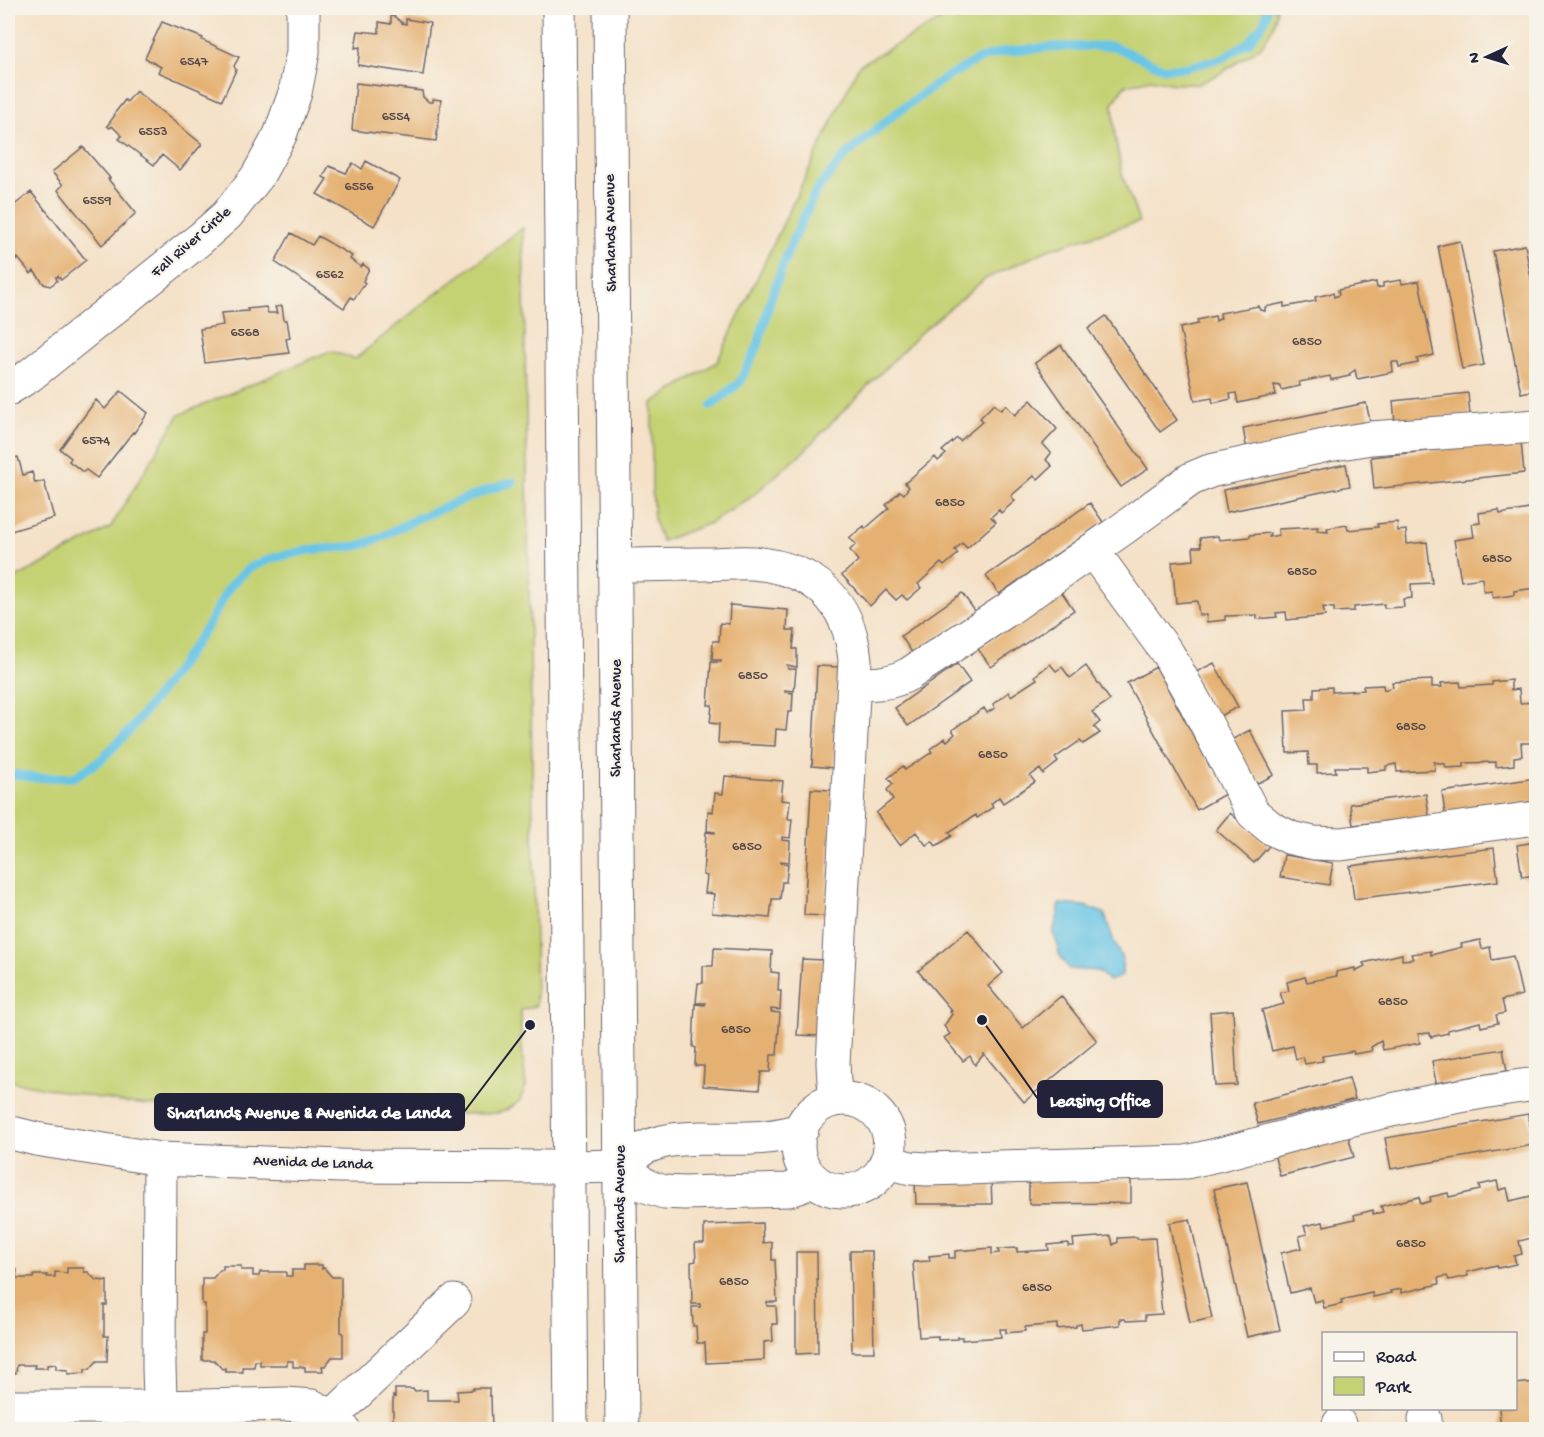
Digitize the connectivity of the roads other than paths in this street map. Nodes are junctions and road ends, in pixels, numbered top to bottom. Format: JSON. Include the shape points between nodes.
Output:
{"nodes":[{"id":1,"x":303,"y":8,"type":"edge"},
{"id":2,"x":559,"y":8,"type":"edge"},
{"id":3,"x":610,"y":8,"type":"edge"},
{"id":4,"x":8,"y":388,"type":"edge"},
{"id":5,"x":1536,"y":426,"type":"edge"},
{"id":6,"x":1092,"y":550,"type":"junction"},
{"id":7,"x":616,"y":566,"type":"junction"},
{"id":8,"x":854,"y":684,"type":"junction"},
{"id":9,"x":1536,"y":818,"type":"edge"},
{"id":10,"x":1536,"y":1084,"type":"edge"},
{"id":11,"x":837,"y":1099,"type":"junction"},
{"id":12,"x":802,"y":1129,"type":"junction"},
{"id":13,"x":8,"y":1132,"type":"edge"},
{"id":14,"x":160,"y":1159,"type":"junction"},
{"id":15,"x":886,"y":1162,"type":"junction"},
{"id":16,"x":621,"y":1166,"type":"junction"},
{"id":17,"x":568,"y":1167,"type":"junction"},
{"id":18,"x":812,"y":1179,"type":"junction"},
{"id":19,"x":454,"y":1301,"type":"dead end"},
{"id":20,"x":8,"y":1407,"type":"edge"},
{"id":21,"x":161,"y":1418,"type":"edge"},
{"id":22,"x":338,"y":1423,"type":"edge"},
{"id":23,"x":571,"y":1430,"type":"edge"},
{"id":24,"x":622,"y":1430,"type":"edge"}],
"edges":[{"from":1,"to":4,"type":"main road","name":"Fall River Circle","via":[[303,52],[295,93],[280,135],[257,177],[227,215],[200,239],[29,376]]},
{"from":2,"to":17,"type":"main road"},
{"from":3,"to":7,"type":"main road","name":"Sharlands Avenue"},
{"from":5,"to":6,"type":"main road","via":[[1371,438],[1210,471],[1191,479]]},
{"from":6,"to":8,"type":"main road","via":[[909,674],[885,683]]},
{"from":6,"to":9,"type":"main road","via":[[1168,654],[1253,813],[1271,828],[1291,838],[1341,844]]},
{"from":7,"to":8,"type":"main road","via":[[751,563],[799,573],[816,583],[845,618],[853,641]]},
{"from":7,"to":16,"type":"main road","name":"Sharlands Avenue"},
{"from":8,"to":11,"type":"main road","via":[[833,1063]]},
{"from":10,"to":15,"type":"main road","via":[[1345,1121],[1186,1162],[927,1169]]},
{"from":11,"to":12,"type":"main road","via":[[818,1106]]},
{"from":11,"to":15,"type":"main road","via":[[858,1101],[876,1112],[887,1129],[890,1149]]},
{"from":12,"to":16,"type":"main road","via":[[767,1138],[664,1141],[645,1147]]},
{"from":12,"to":18,"type":"main road","via":[[798,1141],[801,1162]]},
{"from":13,"to":14,"type":"main road","name":"Avenida de Landa"},
{"from":14,"to":17,"type":"main road","name":"Avenida de Landa","via":[[341,1166]]},
{"from":14,"to":21,"type":"main road"},
{"from":15,"to":18,"type":"main road","via":[[869,1184],[850,1191],[830,1190]]},
{"from":16,"to":17,"type":"main road","name":"Avenida de Landa"},
{"from":16,"to":18,"type":"main road","via":[[646,1186],[674,1193],[788,1190]]},
{"from":16,"to":24,"type":"main road","name":"Sharlands Avenue"},
{"from":17,"to":23,"type":"main road"},
{"from":19,"to":22,"type":"main road"},
{"from":20,"to":21,"type":"main road"},
{"from":21,"to":22,"type":"main road","via":[[286,1404],[312,1406]]}]}
